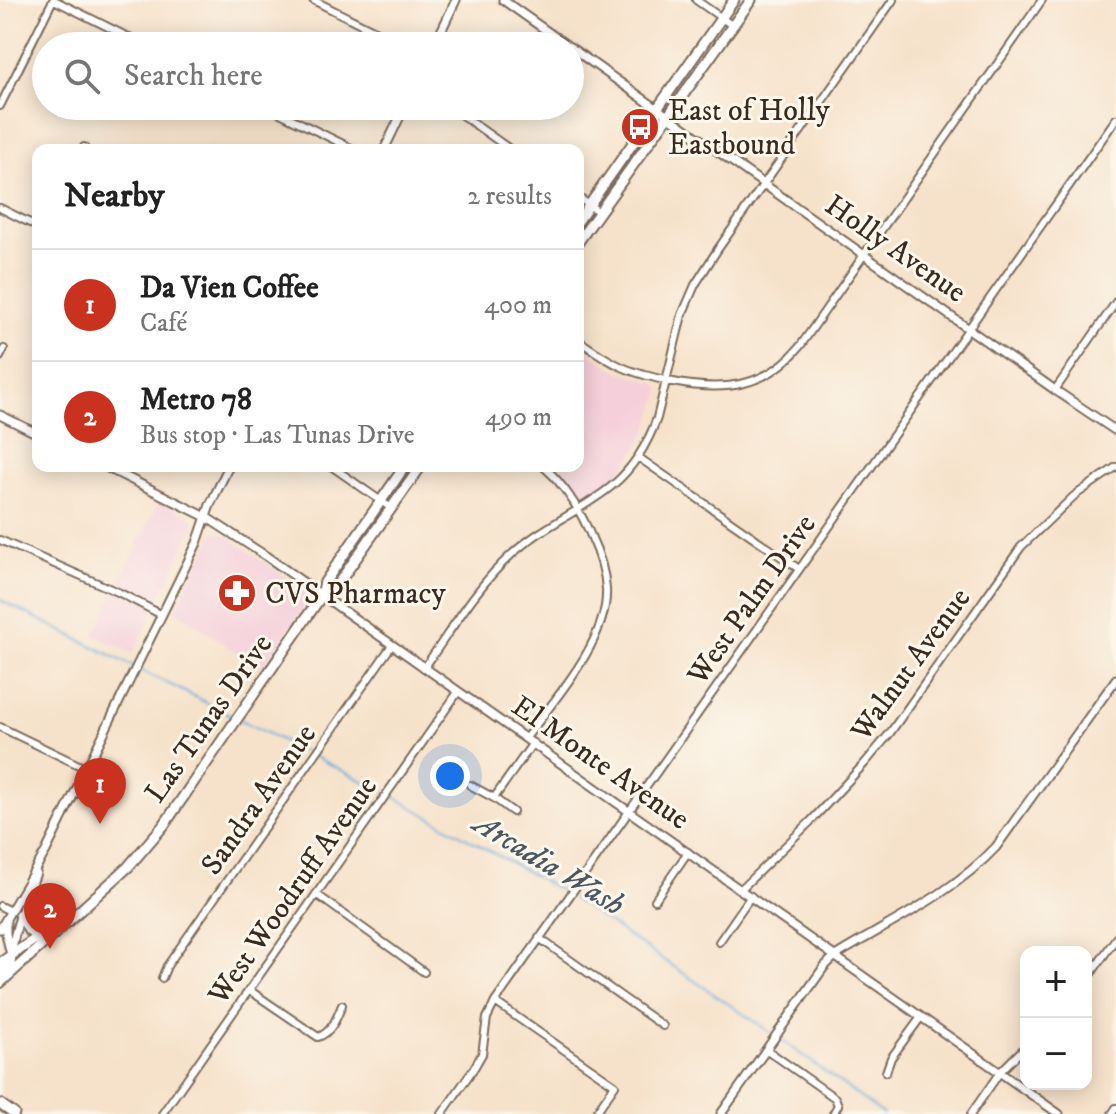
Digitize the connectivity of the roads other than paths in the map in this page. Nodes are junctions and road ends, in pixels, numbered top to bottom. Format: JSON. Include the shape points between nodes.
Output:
{"nodes":[{"id":1,"x":53,"y":0,"type":"edge"},
{"id":2,"x":313,"y":0,"type":"edge"},
{"id":3,"x":456,"y":0,"type":"edge"},
{"id":4,"x":503,"y":0,"type":"edge"},
{"id":5,"x":696,"y":0,"type":"edge"},
{"id":6,"x":734,"y":0,"type":"edge"},
{"id":7,"x":751,"y":0,"type":"edge"},
{"id":8,"x":893,"y":0,"type":"edge"},
{"id":9,"x":1042,"y":0,"type":"edge"},
{"id":10,"x":722,"y":18,"type":"junction"},
{"id":11,"x":733,"y":26,"type":"junction"},
{"id":12,"x":37,"y":32,"type":"edge"},
{"id":13,"x":118,"y":32,"type":"edge"},
{"id":14,"x":377,"y":32,"type":"edge"},
{"id":15,"x":441,"y":32,"type":"edge"},
{"id":16,"x":548,"y":32,"type":"edge"},
{"id":17,"x":32,"y":42,"type":"edge"},
{"id":18,"x":584,"y":58,"type":"edge"},
{"id":19,"x":0,"y":106,"type":"edge"},
{"id":20,"x":657,"y":109,"type":"junction"},
{"id":21,"x":669,"y":117,"type":"junction"},
{"id":22,"x":1116,"y":119,"type":"edge"},
{"id":23,"x":294,"y":120,"type":"edge"},
{"id":24,"x":398,"y":120,"type":"edge"},
{"id":25,"x":469,"y":120,"type":"edge"},
{"id":26,"x":343,"y":144,"type":"edge"},
{"id":27,"x":387,"y":144,"type":"edge"},
{"id":28,"x":503,"y":144,"type":"edge"},
{"id":29,"x":764,"y":184,"type":"junction"},
{"id":30,"x":584,"y":201,"type":"edge"},
{"id":31,"x":589,"y":205,"type":"junction"},
{"id":32,"x":0,"y":208,"type":"edge"},
{"id":33,"x":584,"y":212,"type":"edge"},
{"id":34,"x":599,"y":212,"type":"junction"},
{"id":35,"x":32,"y":223,"type":"edge"},
{"id":36,"x":584,"y":233,"type":"edge"},
{"id":37,"x":864,"y":254,"type":"junction"},
{"id":38,"x":1116,"y":302,"type":"edge"},
{"id":39,"x":968,"y":328,"type":"junction"},
{"id":40,"x":584,"y":344,"type":"edge"},
{"id":41,"x":667,"y":381,"type":"junction"},
{"id":42,"x":1055,"y":390,"type":"junction"},
{"id":43,"x":0,"y":415,"type":"edge"},
{"id":44,"x":32,"y":431,"type":"edge"},
{"id":45,"x":1116,"y":431,"type":"edge"},
{"id":46,"x":638,"y":457,"type":"junction"},
{"id":47,"x":1116,"y":467,"type":"edge"},
{"id":48,"x":116,"y":472,"type":"edge"},
{"id":49,"x":226,"y":472,"type":"edge"},
{"id":50,"x":339,"y":472,"type":"edge"},
{"id":51,"x":401,"y":472,"type":"edge"},
{"id":52,"x":417,"y":472,"type":"edge"},
{"id":53,"x":550,"y":472,"type":"edge"},
{"id":54,"x":380,"y":501,"type":"junction"},
{"id":55,"x":391,"y":508,"type":"junction"},
{"id":56,"x":578,"y":508,"type":"junction"},
{"id":57,"x":206,"y":517,"type":"junction"},
{"id":58,"x":0,"y":540,"type":"edge"},
{"id":59,"x":799,"y":569,"type":"junction"},
{"id":60,"x":322,"y":595,"type":"junction"},
{"id":61,"x":162,"y":615,"type":"junction"},
{"id":62,"x":392,"y":645,"type":"junction"},
{"id":63,"x":424,"y":668,"type":"junction"},
{"id":64,"x":1116,"y":679,"type":"edge"},
{"id":65,"x":458,"y":692,"type":"junction"},
{"id":66,"x":0,"y":727,"type":"edge"},
{"id":67,"x":530,"y":741,"type":"junction"},
{"id":68,"x":87,"y":769,"type":"junction"},
{"id":69,"x":470,"y":785,"type":"dead end"},
{"id":70,"x":494,"y":798,"type":"junction"},
{"id":71,"x":629,"y":811,"type":"junction"},
{"id":72,"x":513,"y":812,"type":"dead end"},
{"id":73,"x":688,"y":852,"type":"junction"},
{"id":74,"x":741,"y":889,"type":"junction"},
{"id":75,"x":316,"y":894,"type":"junction"},
{"id":76,"x":751,"y":896,"type":"junction"},
{"id":77,"x":95,"y":897,"type":"junction"},
{"id":78,"x":655,"y":900,"type":"dead end"},
{"id":79,"x":0,"y":906,"type":"edge"},
{"id":80,"x":12,"y":914,"type":"junction"},
{"id":81,"x":0,"y":929,"type":"edge"},
{"id":82,"x":39,"y":936,"type":"junction"},
{"id":83,"x":539,"y":938,"type":"junction"},
{"id":84,"x":1116,"y":938,"type":"edge"},
{"id":85,"x":719,"y":942,"type":"dead end"},
{"id":86,"x":11,"y":955,"type":"junction"},
{"id":87,"x":835,"y":956,"type":"junction"},
{"id":88,"x":0,"y":963,"type":"edge"},
{"id":89,"x":18,"y":969,"type":"junction"},
{"id":90,"x":424,"y":972,"type":"dead end"},
{"id":91,"x":1092,"y":972,"type":"edge"},
{"id":92,"x":0,"y":975,"type":"edge"},
{"id":93,"x":162,"y":978,"type":"dead end"},
{"id":94,"x":0,"y":983,"type":"edge"},
{"id":95,"x":249,"y":990,"type":"junction"},
{"id":96,"x":495,"y":1002,"type":"junction"},
{"id":97,"x":342,"y":1005,"type":"dead end"},
{"id":98,"x":921,"y":1017,"type":"junction"},
{"id":99,"x":663,"y":1026,"type":"dead end"},
{"id":100,"x":767,"y":1050,"type":"junction"},
{"id":101,"x":1020,"y":1052,"type":"edge"},
{"id":102,"x":886,"y":1072,"type":"dead end"},
{"id":103,"x":1000,"y":1072,"type":"junction"},
{"id":104,"x":0,"y":1104,"type":"edge"},
{"id":105,"x":1116,"y":1108,"type":"edge"},
{"id":106,"x":14,"y":1114,"type":"edge"},
{"id":107,"x":162,"y":1114,"type":"edge"},
{"id":108,"x":442,"y":1114,"type":"edge"},
{"id":109,"x":595,"y":1114,"type":"edge"},
{"id":110,"x":721,"y":1114,"type":"edge"},
{"id":111,"x":833,"y":1114,"type":"edge"},
{"id":112,"x":971,"y":1114,"type":"edge"},
{"id":113,"x":1059,"y":1114,"type":"edge"},
{"id":114,"x":1112,"y":1114,"type":"edge"}],
"edges":[{"from":1,"to":12,"type":"street"},
{"from":1,"to":13,"type":"street"},
{"from":2,"to":14,"type":"street"},
{"from":3,"to":15,"type":"street"},
{"from":4,"to":16,"type":"street","name":"Holly Avenue"},
{"from":5,"to":10,"type":"street"},
{"from":6,"to":10,"type":"main road"},
{"from":7,"to":11,"type":"main road"},
{"from":8,"to":29,"type":"street"},
{"from":9,"to":37,"type":"street"},
{"from":10,"to":11,"type":"street"},
{"from":10,"to":20,"type":"main road"},
{"from":11,"to":21,"type":"main road"},
{"from":17,"to":19,"type":"street"},
{"from":18,"to":20,"type":"street","name":"Holly Avenue"},
{"from":20,"to":21,"type":"street","name":"Holly Avenue"},
{"from":20,"to":31,"type":"main road"},
{"from":21,"to":29,"type":"street","name":"Holly Avenue"},
{"from":21,"to":34,"type":"main road"},
{"from":22,"to":39,"type":"street","name":"West Palm Drive"},
{"from":23,"to":26,"type":"street"},
{"from":24,"to":27,"type":"street"},
{"from":25,"to":28,"type":"street"},
{"from":29,"to":37,"type":"street","name":"Holly Avenue"},
{"from":29,"to":41,"type":"street","via":[[695,285],[676,335]]},
{"from":30,"to":31,"type":"street"},
{"from":31,"to":33,"type":"main road"},
{"from":31,"to":34,"type":"street"},
{"from":32,"to":35,"type":"street"},
{"from":34,"to":36,"type":"main road"},
{"from":37,"to":39,"type":"street","name":"Holly Avenue"},
{"from":37,"to":41,"type":"street","via":[[793,355],[769,374],[713,388]]},
{"from":38,"to":42,"type":"street"},
{"from":39,"to":42,"type":"street","name":"Holly Avenue"},
{"from":39,"to":59,"type":"street","name":"West Palm Drive"},
{"from":40,"to":41,"type":"street","via":[[619,366]]},
{"from":41,"to":46,"type":"street"},
{"from":42,"to":45,"type":"street","name":"Holly Avenue"},
{"from":43,"to":44,"type":"street"},
{"from":46,"to":56,"type":"street","via":[[614,484]]},
{"from":46,"to":59,"type":"street"},
{"from":47,"to":74,"type":"street","name":"Walnut Avenue","via":[[1074,496],[1021,547],[890,733]]},
{"from":48,"to":57,"type":"street","name":"El Monte Avenue"},
{"from":49,"to":57,"type":"street"},
{"from":50,"to":54,"type":"street"},
{"from":51,"to":54,"type":"main road","name":"Las Tunas Drive"},
{"from":52,"to":55,"type":"main road","name":"Las Tunas Drive"},
{"from":53,"to":56,"type":"street"},
{"from":54,"to":55,"type":"street"},
{"from":54,"to":60,"type":"main road","name":"Las Tunas Drive","via":[[325,582]]},
{"from":55,"to":60,"type":"main road","name":"Las Tunas Drive","via":[[333,591]]},
{"from":56,"to":63,"type":"street","via":[[533,536],[493,572]]},
{"from":56,"to":67,"type":"street","via":[[599,554],[606,607],[595,640]]},
{"from":57,"to":60,"type":"street","name":"El Monte Avenue"},
{"from":57,"to":61,"type":"street"},
{"from":58,"to":61,"type":"street"},
{"from":59,"to":71,"type":"street","name":"West Palm Drive"},
{"from":60,"to":62,"type":"street","name":"El Monte Avenue"},
{"from":60,"to":77,"type":"main road","name":"Las Tunas Drive","via":[[145,849]]},
{"from":61,"to":68,"type":"street"},
{"from":62,"to":63,"type":"street","name":"El Monte Avenue"},
{"from":62,"to":93,"type":"street","name":"Sandra Avenue"},
{"from":63,"to":65,"type":"street","name":"El Monte Avenue"},
{"from":64,"to":87,"type":"street","via":[[980,864]]},
{"from":65,"to":67,"type":"street","name":"El Monte Avenue"},
{"from":65,"to":75,"type":"street","name":"West Woodruff Avenue"},
{"from":66,"to":68,"type":"street"},
{"from":67,"to":70,"type":"street"},
{"from":67,"to":71,"type":"street","name":"El Monte Avenue"},
{"from":68,"to":80,"type":"street"},
{"from":69,"to":70,"type":"street"},
{"from":70,"to":72,"type":"street"},
{"from":71,"to":73,"type":"street","name":"El Monte Avenue"},
{"from":71,"to":83,"type":"street","name":"West Palm Drive"},
{"from":73,"to":74,"type":"street","name":"El Monte Avenue"},
{"from":73,"to":78,"type":"street"},
{"from":74,"to":76,"type":"street","name":"El Monte Avenue"},
{"from":75,"to":90,"type":"street"},
{"from":75,"to":95,"type":"street","name":"West Woodruff Avenue"},
{"from":76,"to":85,"type":"street"},
{"from":76,"to":87,"type":"street","name":"El Monte Avenue"},
{"from":77,"to":82,"type":"main road","name":"Las Tunas Drive"},
{"from":77,"to":89,"type":"main road","name":"Las Tunas Drive"},
{"from":79,"to":80,"type":"street"},
{"from":80,"to":81,"type":"street"},
{"from":80,"to":82,"type":"main road"},
{"from":80,"to":86,"type":"street"},
{"from":80,"to":86,"type":"street","via":[[6,934]]},
{"from":82,"to":86,"type":"main road","name":"Las Tunas Drive"},
{"from":83,"to":96,"type":"street","name":"West Palm Drive"},
{"from":83,"to":99,"type":"street"},
{"from":84,"to":91,"type":"street"},
{"from":86,"to":88,"type":"main road","name":"Las Tunas Drive"},
{"from":86,"to":89,"type":"street"},
{"from":86,"to":92,"type":"main road"},
{"from":87,"to":98,"type":"street","name":"El Monte Avenue"},
{"from":87,"to":100,"type":"street"},
{"from":89,"to":94,"type":"main road","name":"Las Tunas Drive"},
{"from":95,"to":97,"type":"street","via":[[318,1037]]},
{"from":95,"to":107,"type":"street","name":"West Woodruff Avenue"},
{"from":96,"to":108,"type":"street","name":"West Palm Drive","via":[[482,1054]]},
{"from":96,"to":109,"type":"street","via":[[615,1085]]},
{"from":98,"to":102,"type":"street"},
{"from":98,"to":103,"type":"street","name":"El Monte Avenue"},
{"from":100,"to":110,"type":"street"},
{"from":100,"to":111,"type":"street","via":[[828,1093],[838,1103]]},
{"from":101,"to":103,"type":"street"},
{"from":103,"to":112,"type":"street"},
{"from":103,"to":113,"type":"street","name":"El Monte Avenue"},
{"from":104,"to":106,"type":"main road"},
{"from":105,"to":114,"type":"street"}]}
